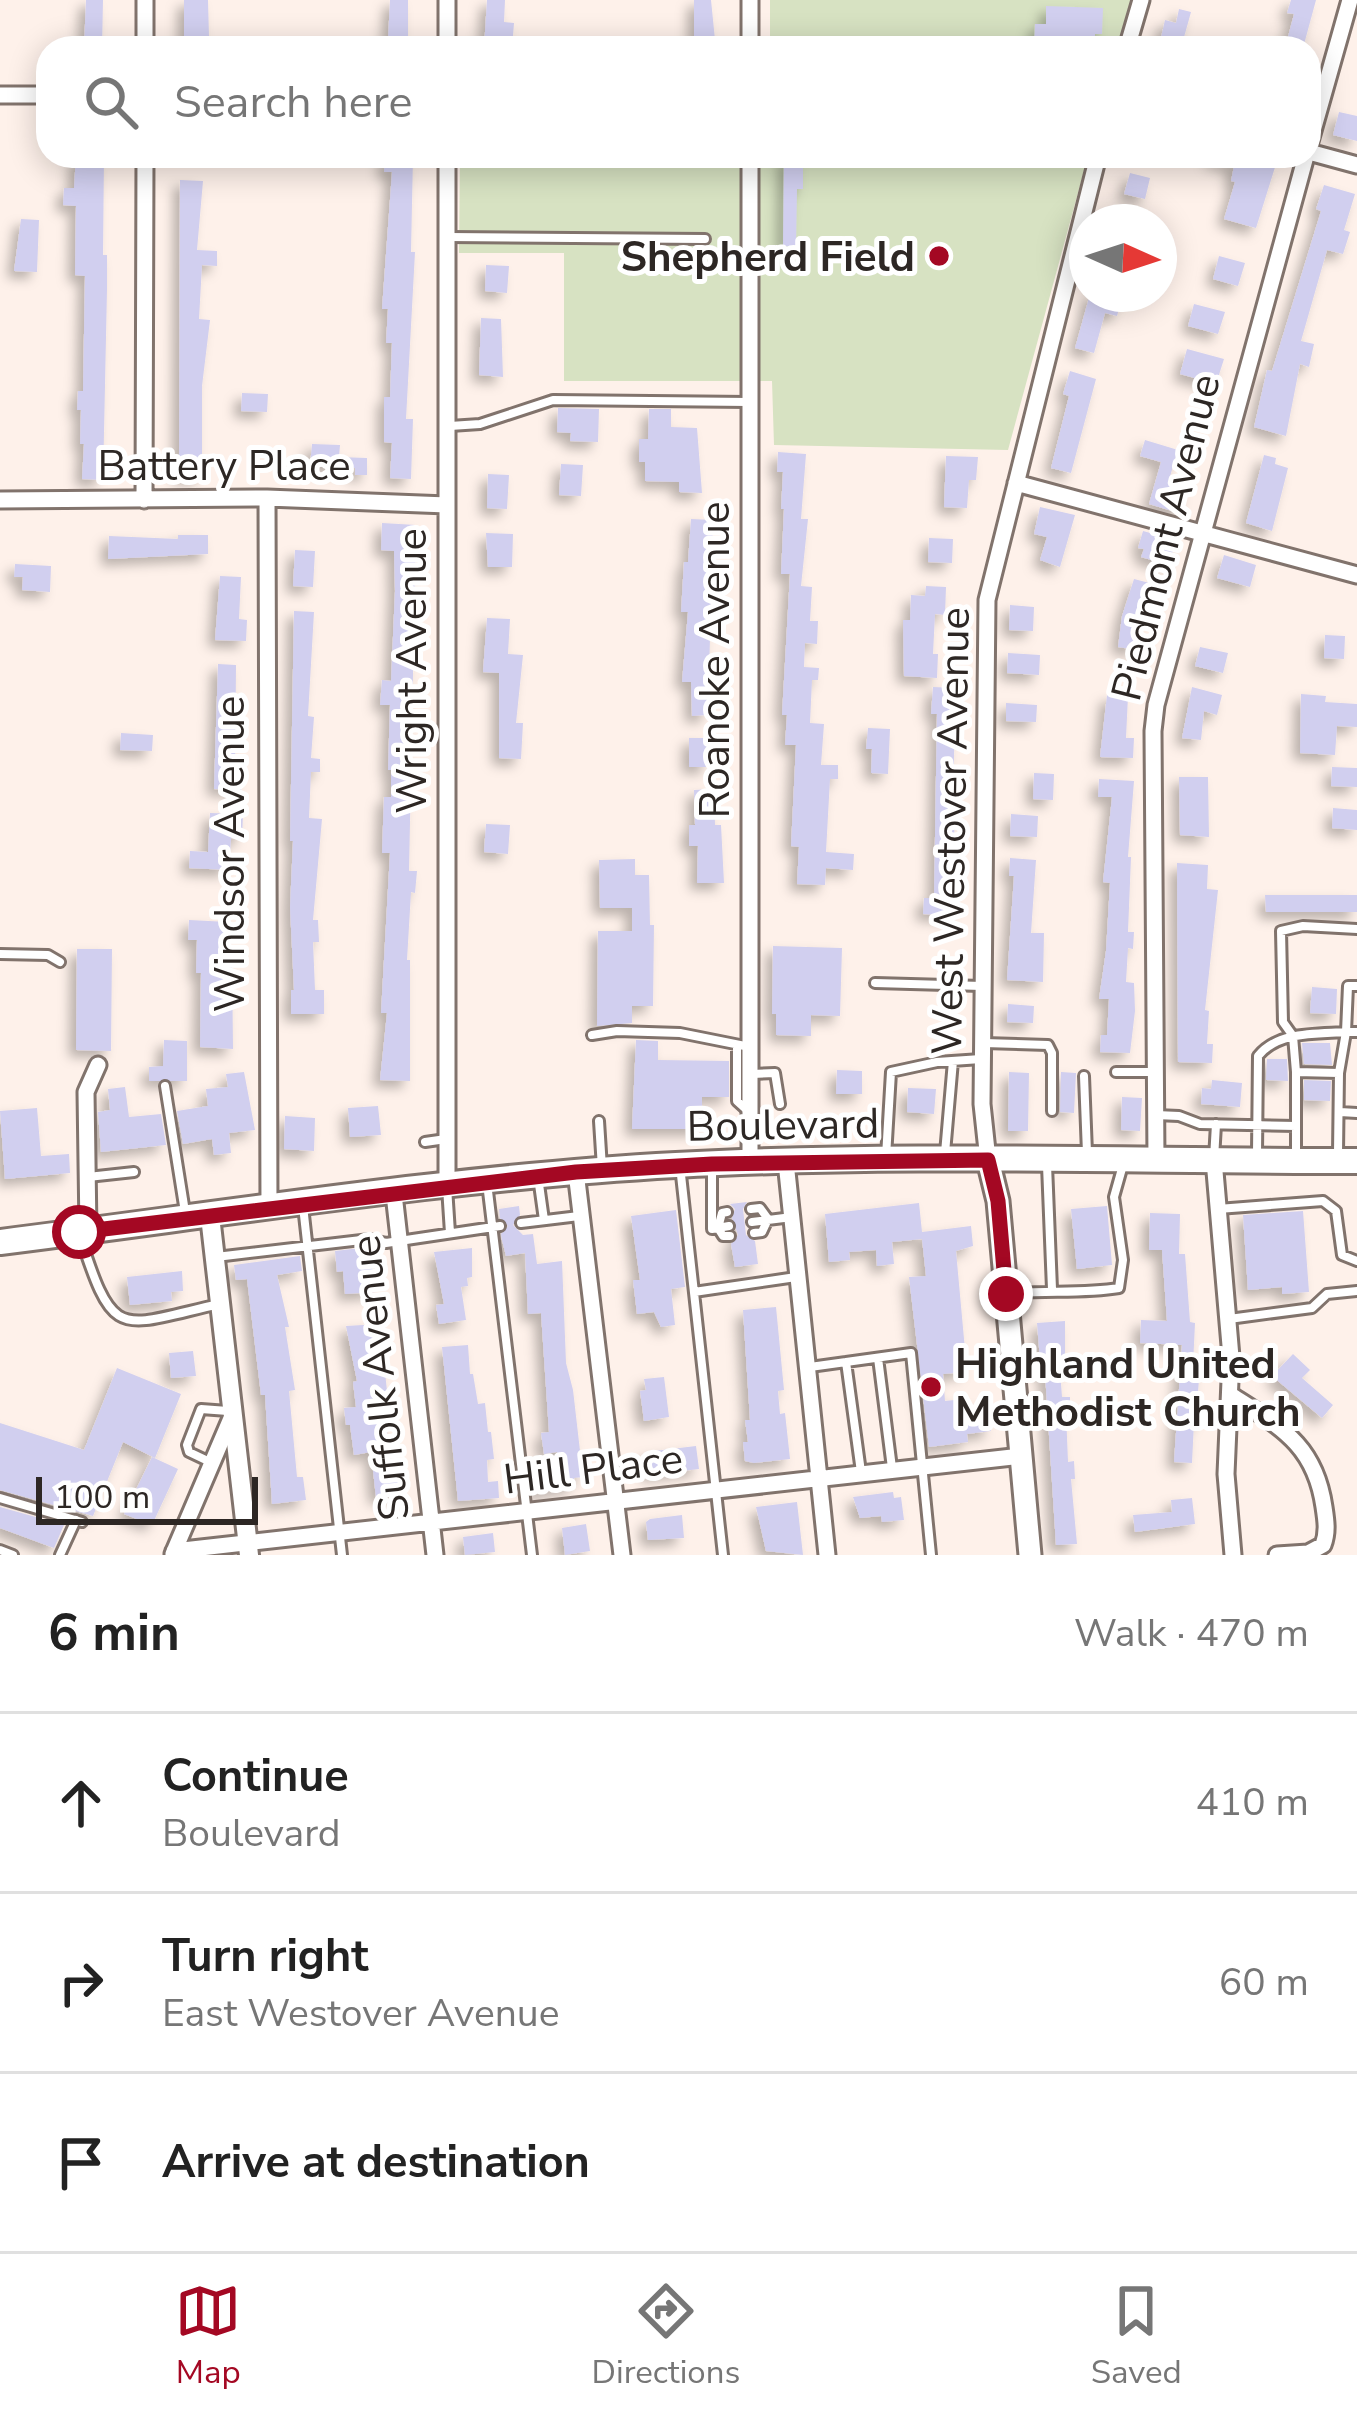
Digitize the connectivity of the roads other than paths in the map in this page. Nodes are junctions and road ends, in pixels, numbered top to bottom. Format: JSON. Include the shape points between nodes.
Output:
{"nodes":[{"id":1,"x":145,"y":0,"type":"edge"},
{"id":2,"x":447,"y":0,"type":"edge"},
{"id":3,"x":750,"y":0,"type":"edge"},
{"id":4,"x":1141,"y":0,"type":"edge"},
{"id":5,"x":1351,"y":0,"type":"edge"},
{"id":6,"x":145,"y":36,"type":"edge"},
{"id":7,"x":447,"y":36,"type":"edge"},
{"id":8,"x":750,"y":36,"type":"edge"},
{"id":9,"x":1130,"y":36,"type":"edge"},
{"id":10,"x":0,"y":95,"type":"edge"},
{"id":11,"x":36,"y":95,"type":"edge"},
{"id":12,"x":1321,"y":105,"type":"edge"},
{"id":13,"x":1321,"y":155,"type":"edge"},
{"id":14,"x":1357,"y":165,"type":"edge"},
{"id":15,"x":145,"y":168,"type":"edge"},
{"id":16,"x":447,"y":168,"type":"edge"},
{"id":17,"x":750,"y":168,"type":"edge"},
{"id":18,"x":1095,"y":168,"type":"edge"},
{"id":19,"x":1303,"y":168,"type":"edge"},
{"id":20,"x":447,"y":237,"type":"junction"},
{"id":21,"x":705,"y":239,"type":"dead end"},
{"id":22,"x":750,"y":402,"type":"junction"},
{"id":23,"x":446,"y":426,"type":"junction"},
{"id":24,"x":1016,"y":483,"type":"junction"},
{"id":25,"x":266,"y":498,"type":"junction"},
{"id":26,"x":0,"y":500,"type":"edge"},
{"id":27,"x":144,"y":500,"type":"junction"},
{"id":28,"x":446,"y":505,"type":"junction"},
{"id":29,"x":1201,"y":533,"type":"junction"},
{"id":30,"x":1357,"y":575,"type":"edge"},
{"id":31,"x":1357,"y":929,"type":"edge"},
{"id":32,"x":0,"y":954,"type":"edge"},
{"id":33,"x":60,"y":962,"type":"dead end"},
{"id":34,"x":874,"y":983,"type":"dead end"},
{"id":35,"x":983,"y":986,"type":"junction"},
{"id":36,"x":1357,"y":986,"type":"edge"},
{"id":37,"x":1351,"y":1032,"type":"edge"},
{"id":38,"x":592,"y":1035,"type":"dead end"},
{"id":39,"x":1294,"y":1036,"type":"junction"},
{"id":40,"x":744,"y":1046,"type":"junction"},
{"id":41,"x":983,"y":1051,"type":"junction"},
{"id":42,"x":953,"y":1060,"type":"junction"},
{"id":43,"x":98,"y":1066,"type":"dead end"},
{"id":44,"x":1116,"y":1072,"type":"dead end"},
{"id":45,"x":1154,"y":1072,"type":"junction"},
{"id":46,"x":1296,"y":1072,"type":"junction"},
{"id":47,"x":1339,"y":1073,"type":"junction"},
{"id":48,"x":751,"y":1074,"type":"junction"},
{"id":49,"x":1084,"y":1076,"type":"dead end"},
{"id":50,"x":165,"y":1086,"type":"dead end"},
{"id":51,"x":779,"y":1104,"type":"dead end"},
{"id":52,"x":750,"y":1111,"type":"junction"},
{"id":53,"x":1052,"y":1111,"type":"dead end"},
{"id":54,"x":1340,"y":1112,"type":"junction"},
{"id":55,"x":1357,"y":1113,"type":"edge"},
{"id":56,"x":1155,"y":1115,"type":"junction"},
{"id":57,"x":598,"y":1121,"type":"dead end"},
{"id":58,"x":1216,"y":1124,"type":"junction"},
{"id":59,"x":1257,"y":1125,"type":"junction"},
{"id":60,"x":1296,"y":1126,"type":"junction"},
{"id":61,"x":447,"y":1139,"type":"junction"},
{"id":62,"x":425,"y":1142,"type":"dead end"},
{"id":63,"x":944,"y":1160,"type":"junction"},
{"id":64,"x":988,"y":1160,"type":"junction"},
{"id":65,"x":1047,"y":1160,"type":"junction"},
{"id":66,"x":1088,"y":1160,"type":"junction"},
{"id":67,"x":1124,"y":1160,"type":"junction"},
{"id":68,"x":1156,"y":1160,"type":"junction"},
{"id":69,"x":1214,"y":1160,"type":"junction"},
{"id":70,"x":886,"y":1161,"type":"junction"},
{"id":71,"x":1256,"y":1161,"type":"junction"},
{"id":72,"x":1295,"y":1161,"type":"junction"},
{"id":73,"x":1347,"y":1161,"type":"edge"},
{"id":74,"x":786,"y":1162,"type":"junction"},
{"id":75,"x":750,"y":1163,"type":"junction"},
{"id":76,"x":712,"y":1164,"type":"junction"},
{"id":77,"x":680,"y":1165,"type":"junction"},
{"id":78,"x":602,"y":1170,"type":"junction"},
{"id":79,"x":134,"y":1172,"type":"dead end"},
{"id":80,"x":576,"y":1172,"type":"junction"},
{"id":81,"x":538,"y":1176,"type":"junction"},
{"id":82,"x":87,"y":1177,"type":"junction"},
{"id":83,"x":487,"y":1181,"type":"junction"},
{"id":84,"x":447,"y":1187,"type":"junction"},
{"id":85,"x":394,"y":1194,"type":"junction"},
{"id":86,"x":302,"y":1205,"type":"junction"},
{"id":87,"x":269,"y":1209,"type":"junction"},
{"id":88,"x":751,"y":1209,"type":"dead end"},
{"id":89,"x":1218,"y":1209,"type":"junction"},
{"id":90,"x":727,"y":1212,"type":"dead end"},
{"id":91,"x":582,"y":1216,"type":"junction"},
{"id":92,"x":792,"y":1217,"type":"junction"},
{"id":93,"x":198,"y":1218,"type":"junction"},
{"id":94,"x":544,"y":1220,"type":"junction"},
{"id":95,"x":768,"y":1220,"type":"junction"},
{"id":96,"x":521,"y":1222,"type":"dead end"},
{"id":97,"x":752,"y":1222,"type":"dead end"},
{"id":98,"x":496,"y":1226,"type":"junction"},
{"id":99,"x":84,"y":1232,"type":"junction"},
{"id":100,"x":450,"y":1233,"type":"junction"},
{"id":101,"x":754,"y":1233,"type":"dead end"},
{"id":102,"x":400,"y":1241,"type":"junction"},
{"id":103,"x":0,"y":1242,"type":"edge"},
{"id":104,"x":307,"y":1246,"type":"junction"},
{"id":105,"x":215,"y":1257,"type":"junction"},
{"id":106,"x":1357,"y":1261,"type":"edge"},
{"id":107,"x":797,"y":1276,"type":"junction"},
{"id":108,"x":1052,"y":1289,"type":"junction"},
{"id":109,"x":1357,"y":1291,"type":"edge"},
{"id":110,"x":694,"y":1292,"type":"junction"},
{"id":111,"x":1006,"y":1294,"type":"junction"},
{"id":112,"x":220,"y":1304,"type":"junction"},
{"id":113,"x":1228,"y":1319,"type":"junction"},
{"id":114,"x":878,"y":1358,"type":"junction"},
{"id":115,"x":846,"y":1362,"type":"junction"},
{"id":116,"x":807,"y":1367,"type":"junction"},
{"id":117,"x":1231,"y":1395,"type":"junction"},
{"id":118,"x":233,"y":1413,"type":"junction"},
{"id":119,"x":1021,"y":1456,"type":"junction"},
{"id":120,"x":212,"y":1463,"type":"junction"},
{"id":121,"x":923,"y":1467,"type":"junction"},
{"id":122,"x":892,"y":1470,"type":"junction"},
{"id":123,"x":861,"y":1473,"type":"junction"},
{"id":124,"x":819,"y":1478,"type":"junction"},
{"id":125,"x":716,"y":1490,"type":"junction"},
{"id":126,"x":0,"y":1498,"type":"edge"},
{"id":127,"x":616,"y":1501,"type":"junction"},
{"id":128,"x":527,"y":1513,"type":"junction"},
{"id":129,"x":431,"y":1522,"type":"junction"},
{"id":130,"x":340,"y":1532,"type":"junction"},
{"id":131,"x":248,"y":1549,"type":"edge"},
{"id":132,"x":0,"y":1550,"type":"edge"},
{"id":133,"x":173,"y":1553,"type":"edge"},
{"id":134,"x":14,"y":1555,"type":"edge"},
{"id":135,"x":60,"y":1555,"type":"edge"},
{"id":136,"x":342,"y":1555,"type":"edge"},
{"id":137,"x":435,"y":1555,"type":"edge"},
{"id":138,"x":532,"y":1555,"type":"edge"},
{"id":139,"x":622,"y":1555,"type":"edge"},
{"id":140,"x":723,"y":1555,"type":"edge"},
{"id":141,"x":827,"y":1555,"type":"edge"},
{"id":142,"x":932,"y":1555,"type":"edge"},
{"id":143,"x":1030,"y":1555,"type":"edge"},
{"id":144,"x":1233,"y":1555,"type":"edge"},
{"id":145,"x":1276,"y":1555,"type":"edge"}],
"edges":[{"from":1,"to":6,"type":"street"},
{"from":2,"to":7,"type":"street"},
{"from":3,"to":8,"type":"street"},
{"from":4,"to":9,"type":"street"},
{"from":5,"to":12,"type":"street","name":"Piedmont Avenue"},
{"from":10,"to":11,"type":"street"},
{"from":13,"to":14,"type":"street"},
{"from":15,"to":27,"type":"street"},
{"from":16,"to":20,"type":"street","name":"Wright Avenue"},
{"from":17,"to":22,"type":"street","name":"Roanoke Avenue"},
{"from":18,"to":24,"type":"street","name":"West Westover Avenue"},
{"from":19,"to":29,"type":"street","name":"Piedmont Avenue"},
{"from":20,"to":21,"type":"lane"},
{"from":20,"to":23,"type":"street","name":"Wright Avenue"},
{"from":22,"to":23,"type":"lane","via":[[553,400],[480,424]]},
{"from":22,"to":40,"type":"street","name":"Roanoke Avenue"},
{"from":23,"to":28,"type":"street","name":"Wright Avenue"},
{"from":24,"to":29,"type":"street"},
{"from":24,"to":35,"type":"street","name":"West Westover Avenue","via":[[985,621]]},
{"from":25,"to":27,"type":"street","name":"Battery Place"},
{"from":25,"to":28,"type":"street","name":"Battery Place"},
{"from":25,"to":87,"type":"street","name":"Windsor Avenue"},
{"from":26,"to":27,"type":"street","name":"Battery Place"},
{"from":28,"to":61,"type":"street","name":"Wright Avenue"},
{"from":29,"to":30,"type":"street"},
{"from":29,"to":45,"type":"street","name":"Piedmont Avenue","via":[[1153,731]]},
{"from":31,"to":39,"type":"lane","via":[[1281,931],[1283,1022]]},
{"from":32,"to":33,"type":"lane"},
{"from":34,"to":35,"type":"lane"},
{"from":35,"to":41,"type":"street","name":"West Westover Avenue"},
{"from":36,"to":37,"type":"lane","via":[[1348,986]]},
{"from":37,"to":39,"type":"lane"},
{"from":37,"to":47,"type":"lane"},
{"from":38,"to":40,"type":"lane","via":[[680,1033]]},
{"from":39,"to":46,"type":"lane"},
{"from":39,"to":59,"type":"lane","via":[[1258,1056]]},
{"from":40,"to":48,"type":"street","name":"Roanoke Avenue"},
{"from":40,"to":52,"type":"lane","via":[[737,1101]]},
{"from":41,"to":42,"type":"lane"},
{"from":41,"to":53,"type":"lane","via":[[1048,1045]]},
{"from":41,"to":64,"type":"street","name":"West Westover Avenue"},
{"from":42,"to":63,"type":"lane"},
{"from":42,"to":70,"type":"lane","via":[[891,1072]]},
{"from":43,"to":82,"type":"street","via":[[86,1092]]},
{"from":44,"to":45,"type":"lane"},
{"from":45,"to":56,"type":"street","name":"Piedmont Avenue"},
{"from":46,"to":47,"type":"lane"},
{"from":46,"to":60,"type":"lane"},
{"from":47,"to":54,"type":"lane"},
{"from":48,"to":51,"type":"lane","via":[[775,1073]]},
{"from":48,"to":52,"type":"street","name":"Roanoke Avenue"},
{"from":49,"to":66,"type":"lane"},
{"from":50,"to":93,"type":"lane"},
{"from":52,"to":75,"type":"street","name":"Roanoke Avenue"},
{"from":54,"to":55,"type":"lane"},
{"from":54,"to":73,"type":"lane"},
{"from":56,"to":58,"type":"lane"},
{"from":56,"to":68,"type":"street","name":"Piedmont Avenue"},
{"from":57,"to":78,"type":"lane"},
{"from":58,"to":59,"type":"lane"},
{"from":58,"to":69,"type":"lane"},
{"from":59,"to":60,"type":"lane"},
{"from":59,"to":71,"type":"lane"},
{"from":60,"to":72,"type":"lane"},
{"from":61,"to":62,"type":"lane"},
{"from":61,"to":84,"type":"street","name":"Wright Avenue"},
{"from":63,"to":64,"type":"main road","name":"Boulevard"},
{"from":63,"to":70,"type":"main road","name":"Boulevard"},
{"from":64,"to":65,"type":"main road","name":"Boulevard"},
{"from":64,"to":111,"type":"main road"},
{"from":65,"to":66,"type":"main road","name":"Boulevard"},
{"from":65,"to":108,"type":"lane"},
{"from":66,"to":67,"type":"main road","name":"Boulevard"},
{"from":67,"to":68,"type":"main road","name":"Boulevard"},
{"from":67,"to":108,"type":"lane","via":[[1114,1197],[1124,1260],[1119,1288]]},
{"from":68,"to":69,"type":"main road","name":"Boulevard"},
{"from":69,"to":71,"type":"main road","name":"Boulevard"},
{"from":69,"to":89,"type":"street"},
{"from":70,"to":74,"type":"main road","name":"Boulevard"},
{"from":71,"to":72,"type":"main road","name":"Boulevard"},
{"from":72,"to":73,"type":"main road","name":"Boulevard"},
{"from":74,"to":75,"type":"main road","name":"Boulevard"},
{"from":74,"to":92,"type":"street"},
{"from":75,"to":76,"type":"main road","name":"Boulevard"},
{"from":76,"to":77,"type":"main road","name":"Boulevard"},
{"from":76,"to":90,"type":"lane","via":[[712,1228],[726,1230]]},
{"from":77,"to":78,"type":"main road","name":"Boulevard"},
{"from":77,"to":110,"type":"lane"},
{"from":78,"to":80,"type":"main road","name":"Boulevard"},
{"from":79,"to":82,"type":"lane"},
{"from":80,"to":81,"type":"main road","name":"Boulevard"},
{"from":80,"to":91,"type":"street"},
{"from":81,"to":83,"type":"main road","name":"Boulevard"},
{"from":81,"to":94,"type":"lane"},
{"from":82,"to":99,"type":"street"},
{"from":83,"to":84,"type":"main road","name":"Boulevard"},
{"from":83,"to":98,"type":"lane"},
{"from":84,"to":85,"type":"main road","name":"Boulevard"},
{"from":84,"to":100,"type":"lane"},
{"from":85,"to":86,"type":"main road","name":"Boulevard"},
{"from":85,"to":102,"type":"street","name":"Suffolk Avenue"},
{"from":86,"to":87,"type":"main road","name":"Boulevard"},
{"from":86,"to":104,"type":"lane"},
{"from":87,"to":93,"type":"main road","name":"Boulevard"},
{"from":88,"to":95,"type":"lane"},
{"from":89,"to":106,"type":"lane","via":[[1323,1202],[1336,1210],[1342,1256]]},
{"from":89,"to":113,"type":"street"},
{"from":91,"to":94,"type":"lane"},
{"from":91,"to":127,"type":"street"},
{"from":92,"to":95,"type":"lane"},
{"from":92,"to":107,"type":"street"},
{"from":93,"to":99,"type":"main road","name":"Boulevard"},
{"from":93,"to":105,"type":"street"},
{"from":94,"to":96,"type":"lane"},
{"from":95,"to":97,"type":"lane"},
{"from":95,"to":101,"type":"lane"},
{"from":98,"to":100,"type":"lane"},
{"from":98,"to":128,"type":"lane"},
{"from":99,"to":103,"type":"main road","name":"Boulevard"},
{"from":99,"to":112,"type":"lane","via":[[103,1301],[116,1317],[140,1322]]},
{"from":100,"to":102,"type":"lane"},
{"from":102,"to":104,"type":"lane"},
{"from":102,"to":129,"type":"street","name":"Suffolk Avenue"},
{"from":104,"to":105,"type":"lane"},
{"from":104,"to":130,"type":"lane"},
{"from":105,"to":112,"type":"street"},
{"from":107,"to":110,"type":"lane"},
{"from":107,"to":116,"type":"street"},
{"from":108,"to":111,"type":"lane"},
{"from":109,"to":113,"type":"lane","via":[[1327,1294],[1312,1308]]},
{"from":110,"to":125,"type":"lane"},
{"from":111,"to":119,"type":"main road"},
{"from":112,"to":118,"type":"street"},
{"from":113,"to":117,"type":"street"},
{"from":114,"to":115,"type":"lane"},
{"from":114,"to":121,"type":"lane","via":[[911,1353]]},
{"from":114,"to":122,"type":"lane"},
{"from":115,"to":116,"type":"lane"},
{"from":115,"to":123,"type":"lane"},
{"from":116,"to":124,"type":"street"},
{"from":117,"to":144,"type":"street"},
{"from":117,"to":145,"type":"street","via":[[1300,1444],[1322,1491],[1323,1545]]},
{"from":118,"to":120,"type":"street"},
{"from":118,"to":120,"type":"lane","via":[[201,1409],[187,1450]]},
{"from":118,"to":131,"type":"street"},
{"from":119,"to":121,"type":"street","name":"Hill Place"},
{"from":119,"to":143,"type":"main road"},
{"from":120,"to":133,"type":"street"},
{"from":121,"to":122,"type":"street","name":"Hill Place"},
{"from":121,"to":142,"type":"lane"},
{"from":122,"to":123,"type":"street","name":"Hill Place"},
{"from":123,"to":124,"type":"street","name":"Hill Place"},
{"from":124,"to":125,"type":"street","name":"Hill Place"},
{"from":124,"to":141,"type":"street"},
{"from":125,"to":127,"type":"street","name":"Hill Place"},
{"from":125,"to":140,"type":"lane"},
{"from":126,"to":135,"type":"lane","via":[[79,1521]]},
{"from":127,"to":128,"type":"street","name":"Hill Place"},
{"from":127,"to":139,"type":"street"},
{"from":128,"to":129,"type":"street","name":"Hill Place"},
{"from":128,"to":138,"type":"lane"},
{"from":129,"to":130,"type":"street","name":"Hill Place"},
{"from":129,"to":137,"type":"street","name":"Suffolk Avenue"},
{"from":130,"to":131,"type":"street","name":"Hill Place"},
{"from":130,"to":136,"type":"lane"},
{"from":131,"to":133,"type":"street","name":"Hill Place"},
{"from":132,"to":134,"type":"lane"}]}
